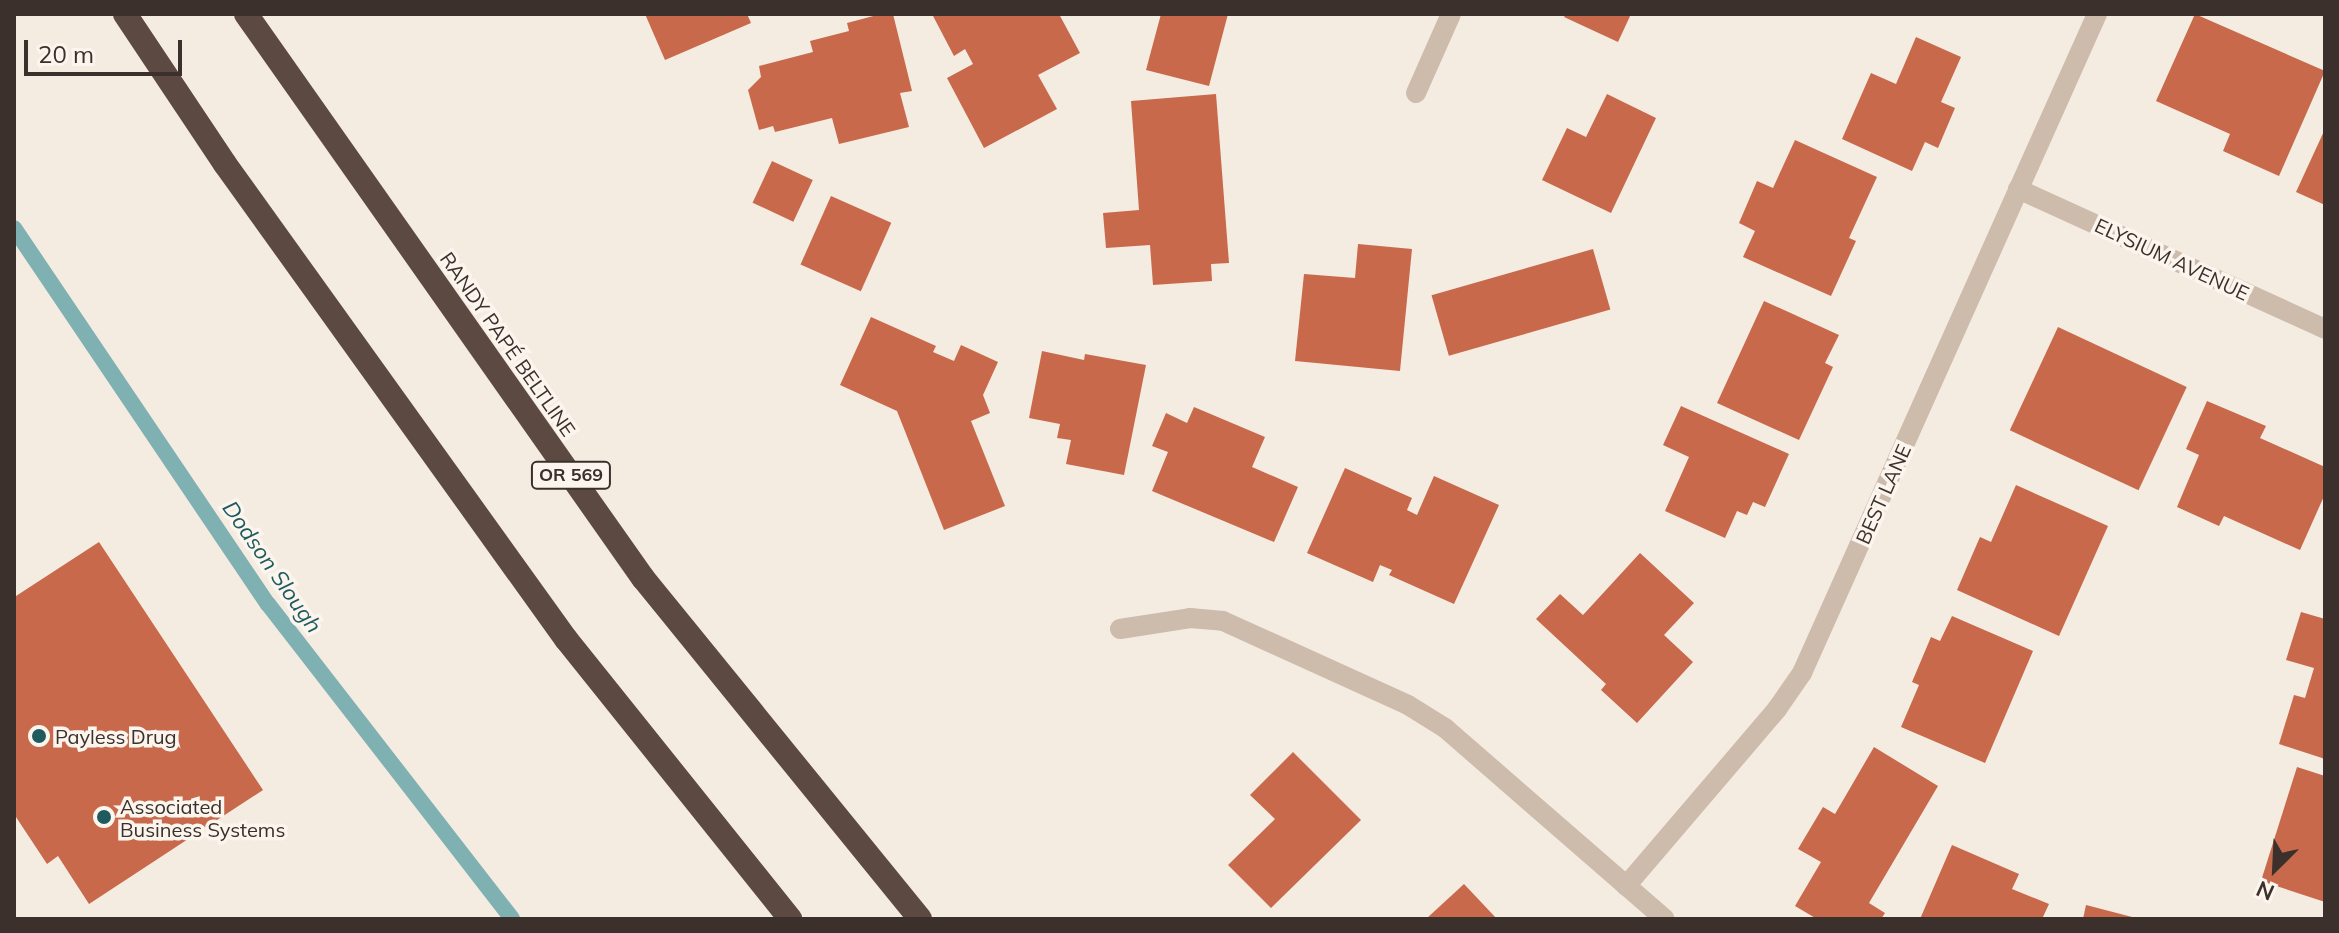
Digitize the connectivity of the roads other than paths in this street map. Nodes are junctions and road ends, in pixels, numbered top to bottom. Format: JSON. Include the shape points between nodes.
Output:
{"nodes":[{"id":1,"x":125,"y":14,"type":"edge"},
{"id":2,"x":246,"y":14,"type":"edge"},
{"id":3,"x":1451,"y":14,"type":"edge"},
{"id":4,"x":2097,"y":14,"type":"edge"},
{"id":5,"x":1416,"y":93,"type":"dead end"},
{"id":6,"x":2018,"y":189,"type":"junction"},
{"id":7,"x":2325,"y":329,"type":"edge"},
{"id":8,"x":1120,"y":629,"type":"dead end"},
{"id":9,"x":1626,"y":886,"type":"junction"},
{"id":10,"x":790,"y":919,"type":"edge"},
{"id":11,"x":920,"y":919,"type":"edge"},
{"id":12,"x":1665,"y":919,"type":"edge"}],
"edges":[{"from":1,"to":10,"type":"highway","via":[[225,164],[566,639]]},
{"from":2,"to":11,"type":"highway","name":"RANDY PAPÉ BELTLINE","number":"OR 569","via":[[643,578]]},
{"from":3,"to":5,"type":"street"},
{"from":4,"to":6,"type":"street","name":"BEST LANE"},
{"from":6,"to":7,"type":"street","name":"ELYSIUM AVENUE"},
{"from":6,"to":9,"type":"street","name":"BEST LANE","via":[[1802,673]]},
{"from":8,"to":9,"type":"street","via":[[1190,618],[1223,621],[1408,705],[1445,728]]},
{"from":9,"to":12,"type":"street"}]}
